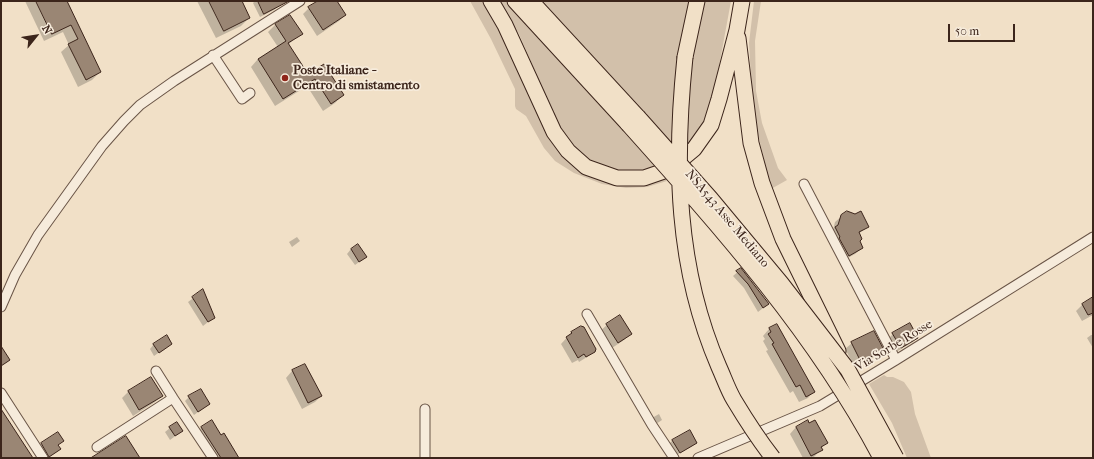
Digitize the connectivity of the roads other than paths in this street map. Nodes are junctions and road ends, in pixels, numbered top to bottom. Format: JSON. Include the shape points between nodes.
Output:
{"nodes":[{"id":1,"x":300,"y":1,"type":"edge"},
{"id":2,"x":491,"y":1,"type":"edge"},
{"id":3,"x":515,"y":1,"type":"edge"},
{"id":4,"x":531,"y":1,"type":"edge"},
{"id":5,"x":697,"y":1,"type":"edge"},
{"id":6,"x":742,"y":1,"type":"edge"},
{"id":7,"x":737,"y":30,"type":"junction"},
{"id":8,"x":213,"y":56,"type":"junction"},
{"id":9,"x":250,"y":94,"type":"dead end"},
{"id":10,"x":633,"y":121,"type":"junction"},
{"id":11,"x":804,"y":184,"type":"dead end"},
{"id":12,"x":1093,"y":237,"type":"edge"},
{"id":13,"x":1,"y":307,"type":"edge"},
{"id":14,"x":587,"y":314,"type":"dead end"},
{"id":15,"x":896,"y":360,"type":"junction"},
{"id":16,"x":848,"y":370,"type":"junction"},
{"id":17,"x":156,"y":371,"type":"dead end"},
{"id":18,"x":1,"y":393,"type":"edge"},
{"id":19,"x":173,"y":398,"type":"junction"},
{"id":20,"x":426,"y":408,"type":"dead end"},
{"id":21,"x":97,"y":447,"type":"dead end"},
{"id":22,"x":43,"y":458,"type":"edge"},
{"id":23,"x":213,"y":458,"type":"edge"},
{"id":24,"x":425,"y":458,"type":"edge"},
{"id":25,"x":674,"y":458,"type":"edge"},
{"id":26,"x":698,"y":458,"type":"edge"},
{"id":27,"x":773,"y":458,"type":"edge"},
{"id":28,"x":881,"y":458,"type":"edge"},
{"id":29,"x":896,"y":458,"type":"edge"}],
"edges":[{"from":1,"to":8,"type":"street"},
{"from":2,"to":7,"type":"highway","via":[[554,132],[568,151],[586,167],[617,178],[644,178],[670,169],[694,150],[711,125]]},
{"from":3,"to":10,"type":"highway","name":"NSA543 Asse Mediano"},
{"from":4,"to":10,"type":"highway","name":"NSA543 Asse Mediano"},
{"from":5,"to":27,"type":"highway","bridge":true,"via":[[681,97],[680,204],[684,242],[693,290],[715,357],[734,399]]},
{"from":6,"to":7,"type":"highway"},
{"from":7,"to":16,"type":"highway","bridge":true,"via":[[751,143],[762,183],[783,239]]},
{"from":8,"to":9,"type":"street","via":[[242,100]]},
{"from":8,"to":13,"type":"street","via":[[140,105],[102,146],[38,235],[15,275]]},
{"from":10,"to":16,"type":"highway","name":"NSA543 Asse Mediano","bridge":true,"via":[[711,199],[781,283]]},
{"from":10,"to":28,"type":"highway","name":"NSA543 Asse Mediano","bridge":true,"via":[[794,321],[837,382]]},
{"from":11,"to":15,"type":"street"},
{"from":12,"to":15,"type":"street","name":"Via Sorbe Rosse"},
{"from":14,"to":25,"type":"street"},
{"from":15,"to":26,"type":"street","name":"Via Sorbe Rosse","via":[[820,406]]},
{"from":16,"to":29,"type":"highway","name":"NSA543 Asse Mediano","bridge":true},
{"from":17,"to":19,"type":"street"},
{"from":18,"to":22,"type":"street"},
{"from":19,"to":21,"type":"street"},
{"from":19,"to":23,"type":"street"},
{"from":20,"to":24,"type":"street"}]}
